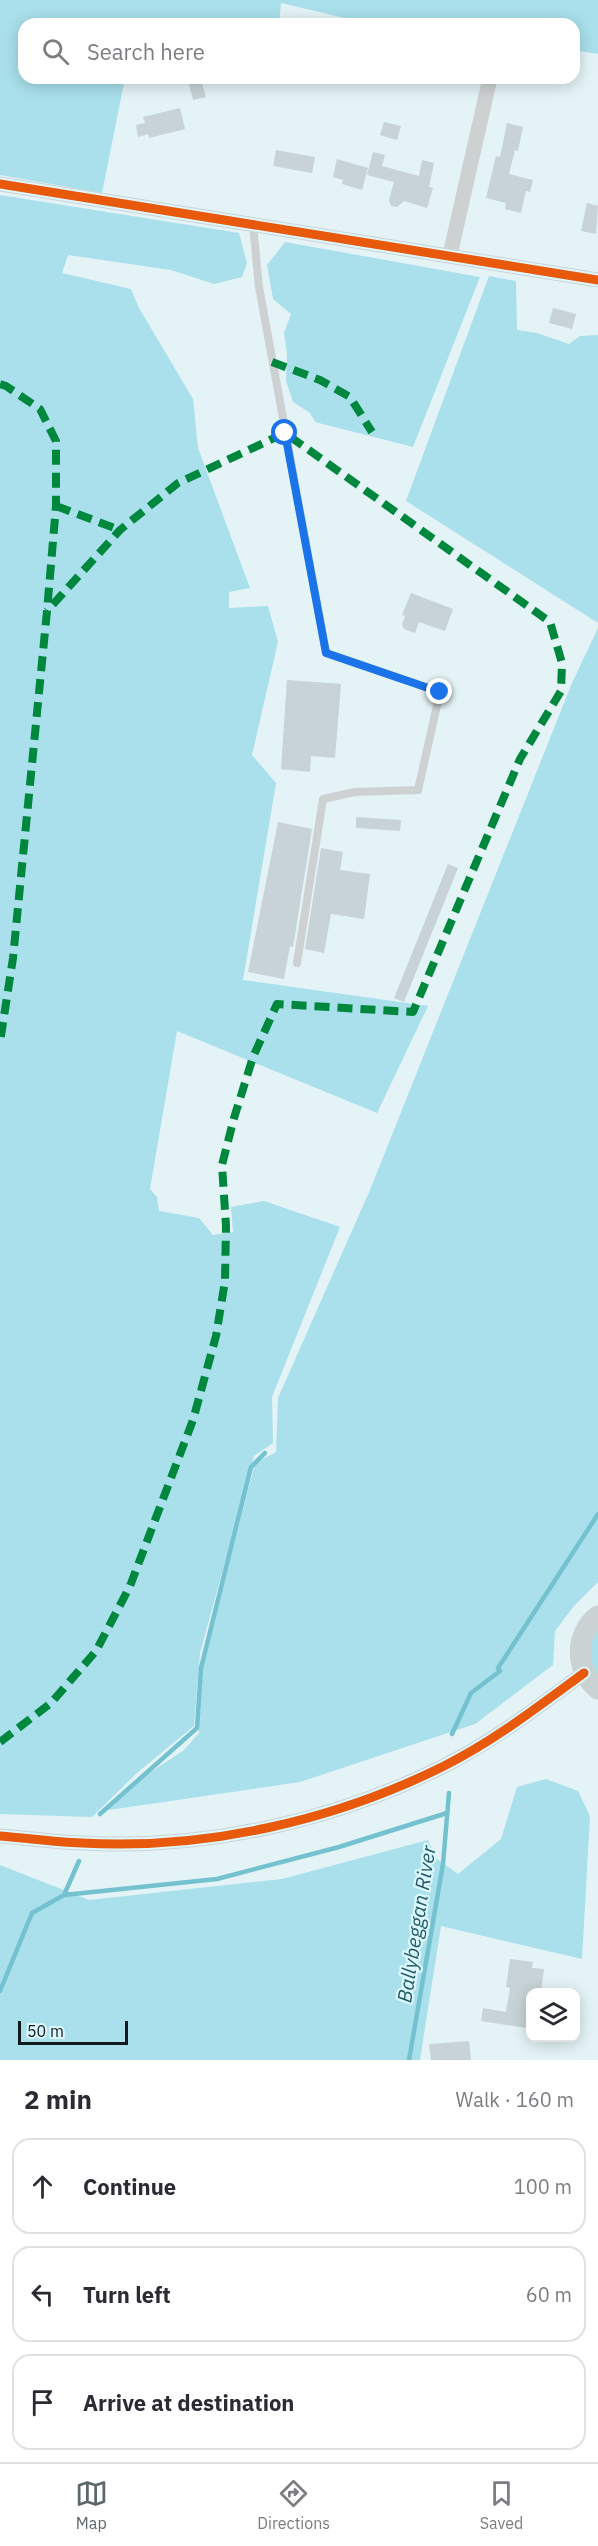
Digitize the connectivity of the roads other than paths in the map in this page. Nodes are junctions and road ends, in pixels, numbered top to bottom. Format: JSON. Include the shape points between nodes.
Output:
{"nodes":[{"id":1,"x":489,"y":84,"type":"edge"},
{"id":2,"x":0,"y":184,"type":"edge"},
{"id":3,"x":253,"y":225,"type":"junction"},
{"id":4,"x":450,"y":255,"type":"junction"},
{"id":5,"x":598,"y":280,"type":"edge"},
{"id":6,"x":297,"y":963,"type":"dead end"},
{"id":7,"x":598,"y":1616,"type":"edge"},
{"id":8,"x":591,"y":1681,"type":"edge"},
{"id":9,"x":0,"y":1836,"type":"edge"}],
"edges":[{"from":1,"to":4,"type":"street"},
{"from":2,"to":3,"type":"street"},
{"from":3,"to":4,"type":"street"},
{"from":3,"to":6,"type":"lane","via":[[259,287],[326,653],[444,694],[418,790],[355,792],[322,799]]},
{"from":4,"to":5,"type":"street"},
{"from":7,"to":8,"type":"street","via":[[585,1630],[580,1644],[580,1659]]},
{"from":8,"to":9,"type":"street","via":[[444,1766],[296,1822],[249,1832],[126,1844]]}]}
